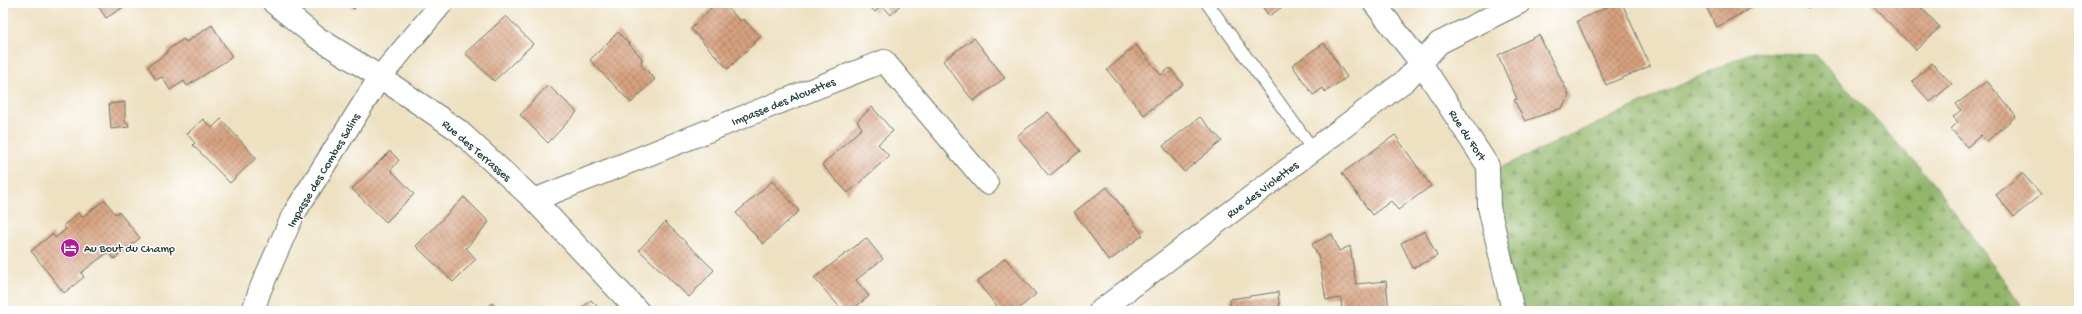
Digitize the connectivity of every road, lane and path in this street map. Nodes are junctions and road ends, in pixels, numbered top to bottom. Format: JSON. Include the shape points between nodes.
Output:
{"nodes":[{"id":1,"x":274,"y":3,"type":"edge"},
{"id":2,"x":442,"y":3,"type":"edge"},
{"id":3,"x":1207,"y":3,"type":"edge"},
{"id":4,"x":1374,"y":3,"type":"edge"},
{"id":5,"x":1519,"y":3,"type":"edge"},
{"id":6,"x":1421,"y":64,"type":"junction"},
{"id":7,"x":380,"y":77,"type":"junction"},
{"id":8,"x":1314,"y":151,"type":"junction"},
{"id":9,"x":987,"y":183,"type":"dead end"},
{"id":10,"x":534,"y":200,"type":"junction"},
{"id":11,"x":1108,"y":309,"type":"edge"},
{"id":12,"x":252,"y":311,"type":"edge"},
{"id":13,"x":638,"y":311,"type":"edge"},
{"id":14,"x":1513,"y":311,"type":"edge"}],
"edges":[{"from":1,"to":7,"type":"street","name":"Rue des Terrasses","via":[[316,37]]},
{"from":2,"to":7,"type":"street","name":"Impasse des Combes Salins"},
{"from":3,"to":8,"type":"lane"},
{"from":4,"to":6,"type":"street","name":"Rue du Fort"},
{"from":5,"to":6,"type":"street","name":"Rue des Violettes","via":[[1439,43]]},
{"from":6,"to":8,"type":"street","name":"Rue des Violettes","via":[[1406,80]]},
{"from":6,"to":14,"type":"street","name":"Rue du Fort","via":[[1488,166],[1489,207]]},
{"from":7,"to":10,"type":"street","name":"Rue des Terrasses","via":[[458,130]]},
{"from":7,"to":12,"type":"street","name":"Impasse des Combes Salins","via":[[293,215]]},
{"from":8,"to":11,"type":"street","name":"Rue des Violettes"},
{"from":9,"to":10,"type":"street","name":"Impasse des Alouettes","via":[[884,61]]},
{"from":10,"to":13,"type":"street","name":"Rue des Terrasses"}]}
